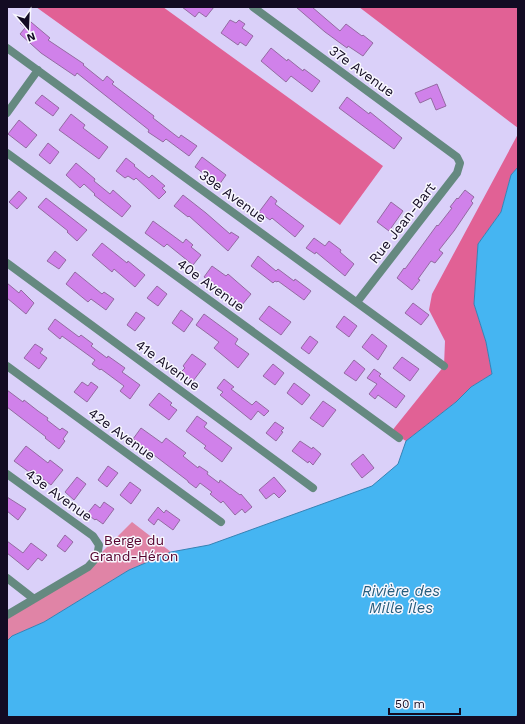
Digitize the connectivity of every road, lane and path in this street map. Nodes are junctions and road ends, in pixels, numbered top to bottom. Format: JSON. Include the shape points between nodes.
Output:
{"nodes":[{"id":1,"x":253,"y":7,"type":"edge"},
{"id":2,"x":7,"y":48,"type":"edge"},
{"id":3,"x":38,"y":70,"type":"junction"},
{"id":4,"x":7,"y":113,"type":"edge"},
{"id":5,"x":7,"y":153,"type":"edge"},
{"id":6,"x":457,"y":156,"type":"joint"},
{"id":7,"x":7,"y":263,"type":"edge"},
{"id":8,"x":357,"y":302,"type":"junction"},
{"id":9,"x":7,"y":366,"type":"edge"},
{"id":10,"x":444,"y":366,"type":"dead end"},
{"id":11,"x":400,"y":438,"type":"dead end"},
{"id":12,"x":7,"y":474,"type":"edge"},
{"id":13,"x":313,"y":488,"type":"dead end"},
{"id":14,"x":221,"y":522,"type":"dead end"},
{"id":15,"x":7,"y":578,"type":"edge"},
{"id":16,"x":34,"y":599,"type":"junction"},
{"id":17,"x":7,"y":615,"type":"edge"}],
"edges":[{"from":1,"to":6,"type":"street","name":"37e Avenue"},
{"from":2,"to":3,"type":"street","name":"39e Avenue"},
{"from":3,"to":4,"type":"street"},
{"from":3,"to":8,"type":"street","name":"39e Avenue"},
{"from":5,"to":11,"type":"street","name":"40e Avenue"},
{"from":6,"to":8,"type":"street","name":"Rue Jean-Bart","via":[[460,163],[457,173]]},
{"from":7,"to":13,"type":"street","name":"41e Avenue"},
{"from":8,"to":10,"type":"street","name":"39e Avenue"},
{"from":9,"to":14,"type":"street","name":"42e Avenue"},
{"from":12,"to":16,"type":"street","name":"43e Avenue","via":[[93,536],[99,545],[97,557],[88,568]]},
{"from":15,"to":16,"type":"street"},
{"from":16,"to":17,"type":"street","name":"43e Avenue"}]}
